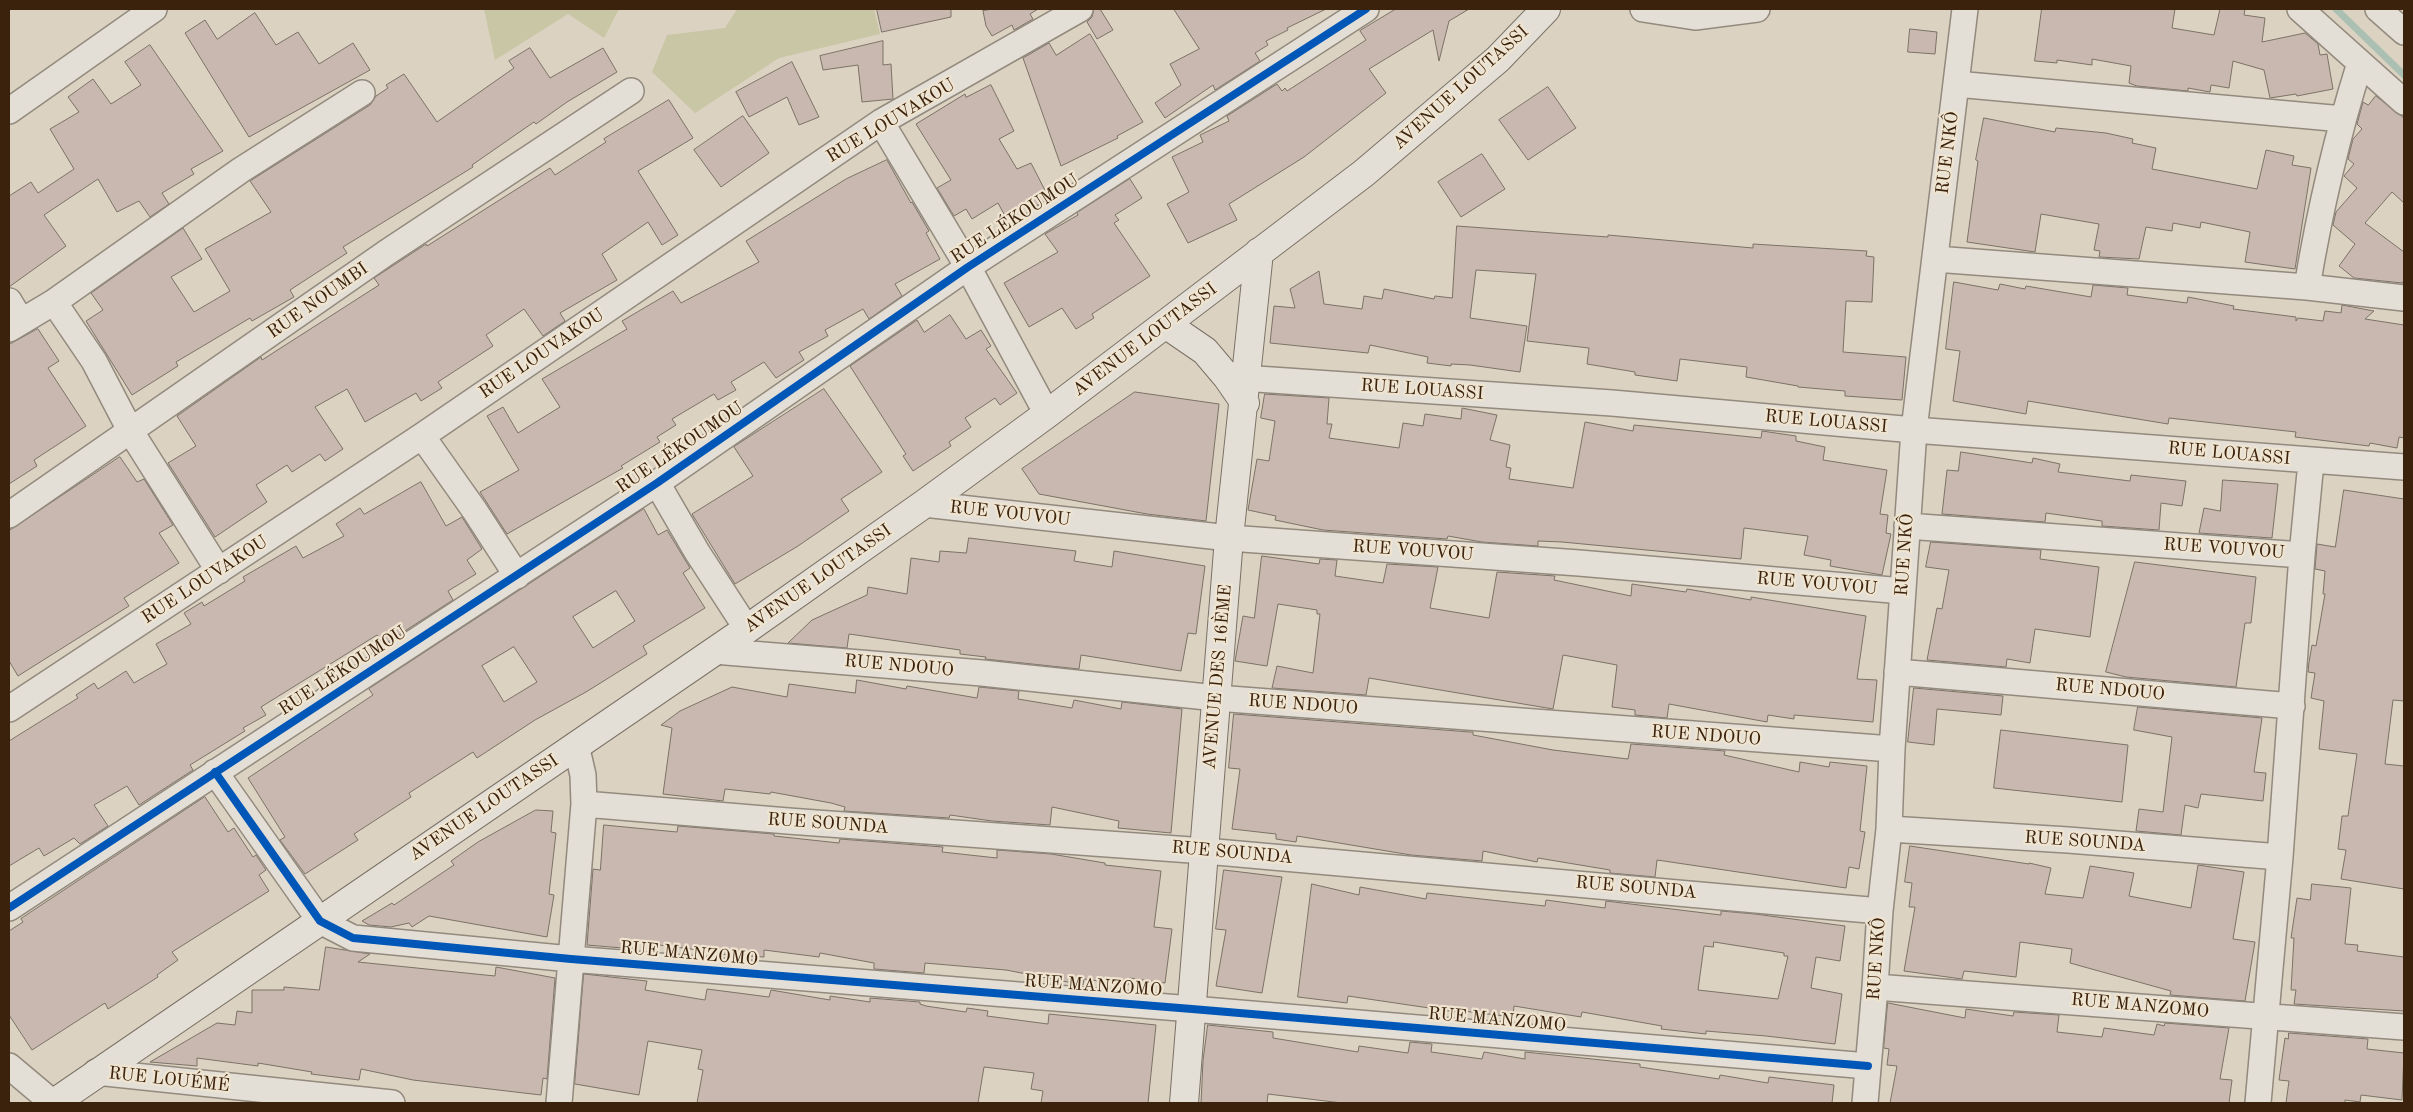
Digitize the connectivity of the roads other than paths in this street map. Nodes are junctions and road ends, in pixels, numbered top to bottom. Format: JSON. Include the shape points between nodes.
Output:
{"nodes":[{"id":1,"x":154,"y":9,"type":"edge"},
{"id":2,"x":1080,"y":9,"type":"edge"},
{"id":3,"x":1366,"y":9,"type":"edge"},
{"id":4,"x":1546,"y":9,"type":"edge"},
{"id":5,"x":1643,"y":9,"type":"edge"},
{"id":6,"x":1756,"y":9,"type":"edge"},
{"id":7,"x":1965,"y":9,"type":"edge"},
{"id":8,"x":2300,"y":9,"type":"edge"},
{"id":9,"x":2378,"y":9,"type":"edge"},
{"id":10,"x":2404,"y":32,"type":"edge"},
{"id":11,"x":2360,"y":63,"type":"junction"},
{"id":12,"x":1956,"y":84,"type":"junction"},
{"id":13,"x":631,"y":91,"type":"dead end"},
{"id":14,"x":362,"y":93,"type":"dead end"},
{"id":15,"x":2404,"y":102,"type":"edge"},
{"id":16,"x":9,"y":111,"type":"edge"},
{"id":17,"x":2343,"y":119,"type":"junction"},
{"id":18,"x":881,"y":122,"type":"junction"},
{"id":19,"x":1259,"y":252,"type":"junction"},
{"id":20,"x":1935,"y":259,"type":"junction"},
{"id":21,"x":968,"y":267,"type":"junction"},
{"id":22,"x":2307,"y":287,"type":"junction"},
{"id":23,"x":2404,"y":298,"type":"edge"},
{"id":24,"x":54,"y":302,"type":"junction"},
{"id":25,"x":13,"y":317,"type":"edge"},
{"id":26,"x":1167,"y":326,"type":"junction"},
{"id":27,"x":1240,"y":386,"type":"junction"},
{"id":28,"x":1047,"y":414,"type":"junction"},
{"id":29,"x":1914,"y":430,"type":"junction"},
{"id":30,"x":131,"y":432,"type":"junction"},
{"id":31,"x":422,"y":436,"type":"junction"},
{"id":32,"x":2311,"y":462,"type":"junction"},
{"id":33,"x":2404,"y":467,"type":"edge"},
{"id":34,"x":657,"y":483,"type":"junction"},
{"id":35,"x":924,"y":504,"type":"junction"},
{"id":36,"x":9,"y":515,"type":"edge"},
{"id":37,"x":1907,"y":526,"type":"junction"},
{"id":38,"x":1229,"y":538,"type":"junction"},
{"id":39,"x":2302,"y":555,"type":"junction"},
{"id":40,"x":219,"y":571,"type":"junction"},
{"id":41,"x":517,"y":576,"type":"junction"},
{"id":42,"x":1903,"y":591,"type":"junction"},
{"id":43,"x":747,"y":629,"type":"junction"},
{"id":44,"x":714,"y":651,"type":"junction"},
{"id":45,"x":1897,"y":672,"type":"junction"},
{"id":46,"x":1216,"y":698,"type":"junction"},
{"id":47,"x":2292,"y":706,"type":"junction"},
{"id":48,"x":9,"y":709,"type":"edge"},
{"id":49,"x":576,"y":745,"type":"junction"},
{"id":50,"x":1892,"y":749,"type":"junction"},
{"id":51,"x":215,"y":772,"type":"junction"},
{"id":52,"x":584,"y":804,"type":"junction"},
{"id":53,"x":1889,"y":829,"type":"junction"},
{"id":54,"x":1205,"y":851,"type":"junction"},
{"id":55,"x":2280,"y":857,"type":"junction"},
{"id":56,"x":9,"y":908,"type":"edge"},
{"id":57,"x":1880,"y":911,"type":"junction"},
{"id":58,"x":320,"y":921,"type":"junction"},
{"id":59,"x":571,"y":959,"type":"junction"},
{"id":60,"x":1875,"y":987,"type":"junction"},
{"id":61,"x":1192,"y":1009,"type":"junction"},
{"id":62,"x":2266,"y":1016,"type":"junction"},
{"id":63,"x":2404,"y":1027,"type":"edge"},
{"id":64,"x":9,"y":1066,"type":"edge"},
{"id":65,"x":1868,"y":1066,"type":"junction"},
{"id":66,"x":96,"y":1072,"type":"junction"},
{"id":67,"x":54,"y":1103,"type":"edge"},
{"id":68,"x":392,"y":1103,"type":"edge"},
{"id":69,"x":559,"y":1103,"type":"edge"},
{"id":70,"x":1184,"y":1103,"type":"edge"},
{"id":71,"x":1864,"y":1103,"type":"edge"},
{"id":72,"x":2258,"y":1103,"type":"edge"}],
"edges":[{"from":1,"to":16,"type":"street"},
{"from":2,"to":18,"type":"street","name":"RUE LOUVAKOU"},
{"from":3,"to":21,"type":"street","name":"RUE LÉKOUMOU"},
{"from":4,"to":19,"type":"main road","name":"AVENUE LOUTASSI","via":[[1498,59],[1364,174]]},
{"from":5,"to":6,"type":"street","via":[[1696,17]]},
{"from":7,"to":12,"type":"street","name":"RUE NKÔ"},
{"from":8,"to":11,"type":"street"},
{"from":9,"to":10,"type":"street"},
{"from":11,"to":15,"type":"street"},
{"from":11,"to":17,"type":"street"},
{"from":12,"to":17,"type":"street"},
{"from":12,"to":20,"type":"street","name":"RUE NKÔ"},
{"from":13,"to":30,"type":"street","name":"RUE NOUMBI","via":[[386,253]]},
{"from":14,"to":24,"type":"street","via":[[241,170]]},
{"from":17,"to":22,"type":"street","via":[[2320,209]]},
{"from":18,"to":21,"type":"street"},
{"from":18,"to":31,"type":"street","name":"RUE LOUVAKOU"},
{"from":19,"to":26,"type":"main road","name":"AVENUE LOUTASSI"},
{"from":19,"to":27,"type":"main road","name":"AVENUE DES 16ÈME"},
{"from":20,"to":22,"type":"street"},
{"from":20,"to":29,"type":"street","name":"RUE NKÔ"},
{"from":21,"to":28,"type":"street"},
{"from":21,"to":34,"type":"street","name":"RUE LÉKOUMOU"},
{"from":22,"to":23,"type":"street"},
{"from":24,"to":25,"type":"street"},
{"from":24,"to":30,"type":"street","via":[[94,361]]},
{"from":26,"to":27,"type":"main road","via":[[1201,347]]},
{"from":26,"to":28,"type":"main road","name":"AVENUE LOUTASSI"},
{"from":27,"to":29,"type":"street","name":"RUE LOUASSI","via":[[1612,403]]},
{"from":27,"to":38,"type":"main road","name":"AVENUE DES 16ÈME"},
{"from":28,"to":35,"type":"main road","name":"AVENUE LOUTASSI"},
{"from":29,"to":32,"type":"street","name":"RUE LOUASSI"},
{"from":29,"to":37,"type":"street","name":"RUE NKÔ"},
{"from":30,"to":36,"type":"street","name":"RUE NOUMBI"},
{"from":30,"to":40,"type":"street"},
{"from":31,"to":40,"type":"street","name":"RUE LOUVAKOU"},
{"from":31,"to":41,"type":"street"},
{"from":32,"to":33,"type":"street","name":"RUE LOUASSI"},
{"from":32,"to":39,"type":"street"},
{"from":34,"to":41,"type":"street","name":"RUE LÉKOUMOU"},
{"from":34,"to":43,"type":"street"},
{"from":35,"to":38,"type":"street","name":"RUE VOUVOU"},
{"from":35,"to":43,"type":"main road","name":"AVENUE LOUTASSI"},
{"from":37,"to":39,"type":"street","name":"RUE VOUVOU"},
{"from":37,"to":42,"type":"street","name":"RUE NKÔ"},
{"from":38,"to":42,"type":"street","name":"RUE VOUVOU","via":[[1579,563]]},
{"from":38,"to":46,"type":"main road","name":"AVENUE DES 16ÈME"},
{"from":39,"to":47,"type":"street"},
{"from":40,"to":48,"type":"street","name":"RUE LOUVAKOU"},
{"from":41,"to":51,"type":"street","name":"RUE LÉKOUMOU"},
{"from":42,"to":45,"type":"street","name":"RUE NKÔ"},
{"from":43,"to":44,"type":"main road","name":"AVENUE LOUTASSI"},
{"from":44,"to":46,"type":"street","name":"RUE NDOUO","via":[[982,673]]},
{"from":44,"to":49,"type":"main road","name":"AVENUE LOUTASSI"},
{"from":45,"to":47,"type":"street","name":"RUE NDOUO"},
{"from":45,"to":50,"type":"street","name":"RUE NKÔ"},
{"from":46,"to":50,"type":"street","name":"RUE NDOUO"},
{"from":46,"to":54,"type":"main road","name":"AVENUE DES 16ÈME"},
{"from":47,"to":55,"type":"street"},
{"from":49,"to":52,"type":"street","via":[[583,776]]},
{"from":49,"to":58,"type":"main road","name":"AVENUE LOUTASSI"},
{"from":50,"to":53,"type":"street","name":"RUE NKÔ"},
{"from":51,"to":56,"type":"street","name":"RUE LÉKOUMOU"},
{"from":51,"to":58,"type":"street"},
{"from":52,"to":54,"type":"street","name":"RUE SOUNDA","via":[[788,822]]},
{"from":52,"to":59,"type":"street"},
{"from":53,"to":55,"type":"street","name":"RUE SOUNDA"},
{"from":53,"to":57,"type":"street","name":"RUE NKÔ"},
{"from":54,"to":57,"type":"street","name":"RUE SOUNDA"},
{"from":54,"to":61,"type":"main road","name":"AVENUE DES 16ÈME"},
{"from":55,"to":62,"type":"street"},
{"from":57,"to":60,"type":"street","name":"RUE NKÔ"},
{"from":58,"to":59,"type":"street","name":"RUE MANZOMO","via":[[352,938]]},
{"from":58,"to":66,"type":"main road","name":"AVENUE LOUTASSI"},
{"from":59,"to":61,"type":"street","name":"RUE MANZOMO"},
{"from":59,"to":69,"type":"street"},
{"from":60,"to":62,"type":"street","name":"RUE MANZOMO"},
{"from":60,"to":65,"type":"street","name":"RUE NKÔ"},
{"from":61,"to":65,"type":"street","name":"RUE MANZOMO"},
{"from":61,"to":70,"type":"main road","name":"AVENUE DES 16ÈME"},
{"from":62,"to":63,"type":"street","name":"RUE MANZOMO"},
{"from":62,"to":72,"type":"street"},
{"from":64,"to":67,"type":"street"},
{"from":65,"to":71,"type":"street","name":"RUE NKÔ"},
{"from":66,"to":67,"type":"main road","name":"AVENUE LOUTASSI"},
{"from":66,"to":68,"type":"street","name":"RUE LOUÉMÉ"}]}
